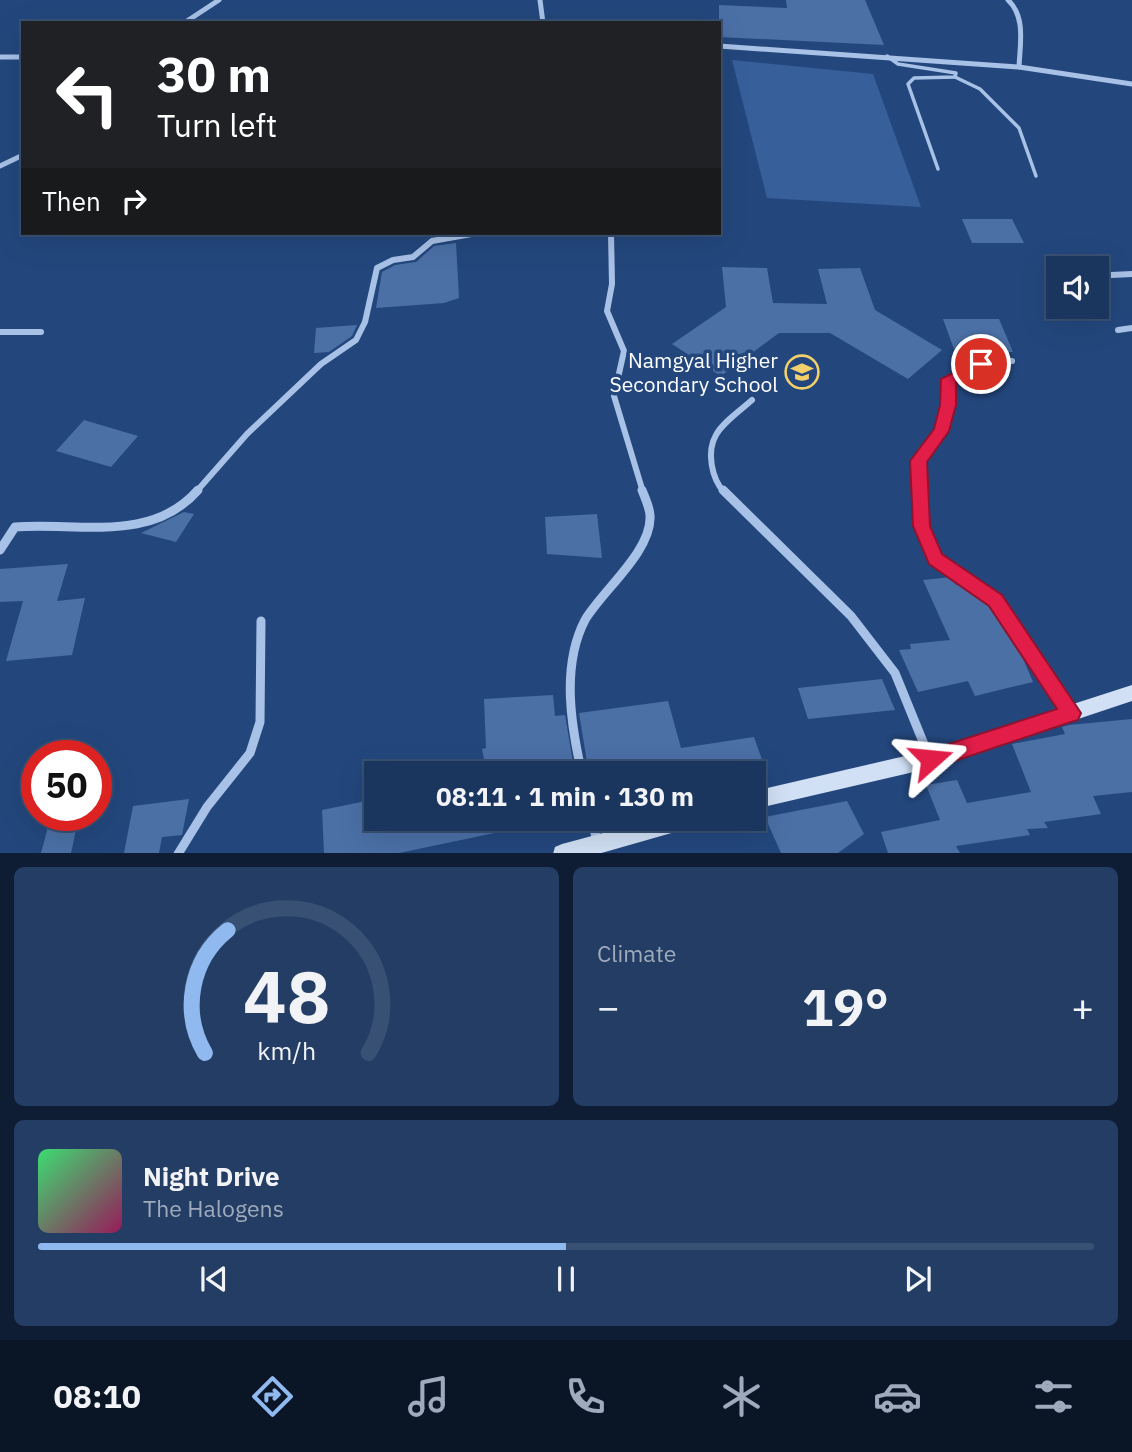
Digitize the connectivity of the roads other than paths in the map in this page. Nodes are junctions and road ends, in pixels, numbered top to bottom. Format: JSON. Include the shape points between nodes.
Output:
{"nodes":[{"id":1,"x":219,"y":0,"type":"edge"},
{"id":2,"x":540,"y":0,"type":"edge"},
{"id":3,"x":1008,"y":0,"type":"edge"},
{"id":4,"x":187,"y":21,"type":"edge"},
{"id":5,"x":543,"y":21,"type":"edge"},
{"id":6,"x":721,"y":46,"type":"edge"},
{"id":7,"x":887,"y":56,"type":"junction"},
{"id":8,"x":0,"y":57,"type":"edge"},
{"id":9,"x":21,"y":57,"type":"edge"},
{"id":10,"x":1019,"y":67,"type":"junction"},
{"id":11,"x":955,"y":77,"type":"junction"},
{"id":12,"x":1132,"y":83,"type":"edge"},
{"id":13,"x":21,"y":156,"type":"edge"},
{"id":14,"x":0,"y":166,"type":"edge"},
{"id":15,"x":938,"y":169,"type":"dead end"},
{"id":16,"x":1036,"y":176,"type":"dead end"},
{"id":17,"x":455,"y":235,"type":"edge"},
{"id":18,"x":611,"y":235,"type":"edge"},
{"id":19,"x":1132,"y":274,"type":"edge"},
{"id":20,"x":1111,"y":275,"type":"dead end"},
{"id":21,"x":1132,"y":328,"type":"edge"},
{"id":22,"x":1118,"y":330,"type":"dead end"},
{"id":23,"x":0,"y":332,"type":"edge"},
{"id":24,"x":41,"y":332,"type":"dead end"},
{"id":25,"x":1012,"y":360,"type":"dead end"},
{"id":26,"x":752,"y":400,"type":"dead end"},
{"id":27,"x":0,"y":550,"type":"edge"},
{"id":28,"x":261,"y":621,"type":"dead end"},
{"id":29,"x":1132,"y":693,"type":"edge"},
{"id":30,"x":1071,"y":713,"type":"junction"},
{"id":31,"x":931,"y":759,"type":"junction"},
{"id":32,"x":579,"y":761,"type":"edge"},
{"id":33,"x":766,"y":797,"type":"edge"},
{"id":34,"x":594,"y":831,"type":"edge"},
{"id":35,"x":648,"y":831,"type":"edge"},
{"id":36,"x":597,"y":846,"type":"junction"},
{"id":37,"x":178,"y":853,"type":"edge"},
{"id":38,"x":562,"y":853,"type":"edge"}],
"edges":[{"from":1,"to":4,"type":"street"},
{"from":2,"to":5,"type":"street"},
{"from":3,"to":10,"type":"street","via":[[1020,14]]},
{"from":6,"to":7,"type":"street"},
{"from":7,"to":10,"type":"street"},
{"from":7,"to":11,"type":"lane","via":[[898,64],[953,71]]},
{"from":8,"to":9,"type":"street"},
{"from":10,"to":12,"type":"street"},
{"from":11,"to":15,"type":"lane","via":[[914,78],[908,83]]},
{"from":11,"to":16,"type":"lane","via":[[980,89],[1019,128]]},
{"from":13,"to":14,"type":"street"},
{"from":17,"to":27,"type":"street","via":[[432,242],[413,257],[377,268],[365,322],[356,340],[321,364],[274,408],[173,513],[157,520],[94,529],[15,527]]},
{"from":18,"to":32,"type":"street","via":[[612,284],[607,311],[624,351],[614,396],[650,516],[646,538],[585,621],[574,655],[570,690]]},
{"from":19,"to":20,"type":"street"},
{"from":21,"to":22,"type":"street"},
{"from":23,"to":24,"type":"street"},
{"from":25,"to":30,"type":"street","via":[[981,364],[948,379],[941,431],[919,461],[921,526],[936,558],[996,600]]},
{"from":26,"to":31,"type":"street","via":[[716,435],[711,453],[715,482],[851,616],[895,673]]},
{"from":28,"to":37,"type":"street","via":[[260,722],[250,753]]},
{"from":29,"to":30,"type":"main road"},
{"from":30,"to":31,"type":"main road"},
{"from":31,"to":33,"type":"main road"},
{"from":34,"to":36,"type":"street"},
{"from":35,"to":36,"type":"main road"},
{"from":36,"to":38,"type":"main road"}]}
